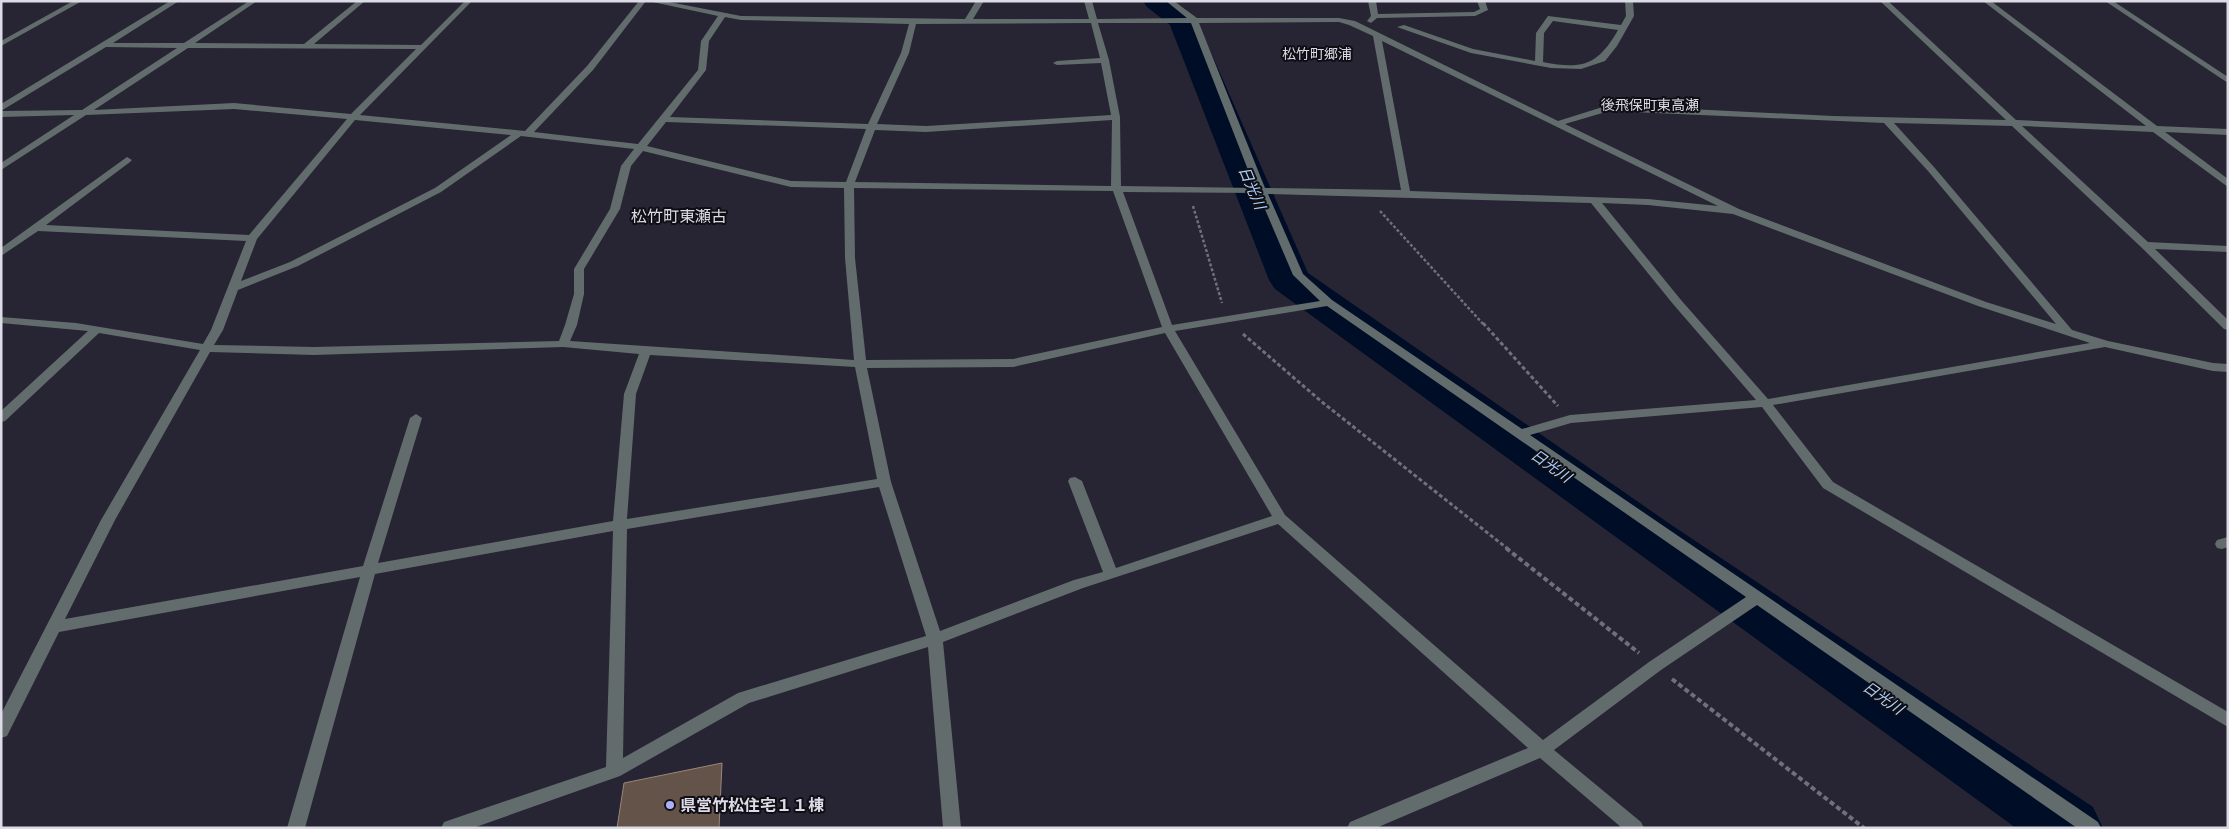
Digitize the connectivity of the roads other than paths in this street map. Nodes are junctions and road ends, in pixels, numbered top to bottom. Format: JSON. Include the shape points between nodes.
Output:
{"nodes":[{"id":1,"x":79,"y":1,"type":"edge"},
{"id":2,"x":176,"y":1,"type":"edge"},
{"id":3,"x":254,"y":1,"type":"edge"},
{"id":4,"x":362,"y":1,"type":"edge"},
{"id":5,"x":468,"y":1,"type":"edge"},
{"id":6,"x":643,"y":1,"type":"edge"},
{"id":7,"x":651,"y":1,"type":"edge"},
{"id":8,"x":980,"y":1,"type":"edge"},
{"id":9,"x":1088,"y":1,"type":"edge"},
{"id":10,"x":1170,"y":1,"type":"edge"},
{"id":11,"x":1372,"y":1,"type":"edge"},
{"id":12,"x":1481,"y":1,"type":"edge"},
{"id":13,"x":1629,"y":1,"type":"edge"},
{"id":14,"x":1883,"y":1,"type":"edge"},
{"id":15,"x":1986,"y":1,"type":"edge"},
{"id":16,"x":2108,"y":1,"type":"edge"},
{"id":17,"x":722,"y":16,"type":"junction"},
{"id":18,"x":1375,"y":16,"type":"junction"},
{"id":19,"x":1094,"y":20,"type":"junction"},
{"id":20,"x":1186,"y":20,"type":"junction"},
{"id":21,"x":913,"y":22,"type":"junction"},
{"id":22,"x":967,"y":23,"type":"junction"},
{"id":23,"x":1401,"y":27,"type":"dead end"},
{"id":24,"x":1623,"y":28,"type":"junction"},
{"id":25,"x":1365,"y":29,"type":"junction"},
{"id":26,"x":1377,"y":36,"type":"junction"},
{"id":27,"x":1,"y":44,"type":"edge"},
{"id":28,"x":106,"y":45,"type":"junction"},
{"id":29,"x":187,"y":46,"type":"junction"},
{"id":30,"x":306,"y":47,"type":"junction"},
{"id":31,"x":422,"y":47,"type":"junction"},
{"id":32,"x":1105,"y":60,"type":"junction"},
{"id":33,"x":1057,"y":63,"type":"dead end"},
{"id":34,"x":1539,"y":64,"type":"junction"},
{"id":35,"x":2228,"y":81,"type":"edge"},
{"id":36,"x":1,"y":108,"type":"edge"},
{"id":37,"x":82,"y":113,"type":"junction"},
{"id":38,"x":1,"y":114,"type":"edge"},
{"id":39,"x":354,"y":116,"type":"junction"},
{"id":40,"x":1116,"y":117,"type":"junction"},
{"id":41,"x":665,"y":119,"type":"junction"},
{"id":42,"x":1887,"y":121,"type":"junction"},
{"id":43,"x":2014,"y":123,"type":"junction"},
{"id":44,"x":1556,"y":124,"type":"junction"},
{"id":45,"x":871,"y":128,"type":"junction"},
{"id":46,"x":2158,"y":129,"type":"junction"},
{"id":47,"x":2228,"y":132,"type":"edge"},
{"id":48,"x":522,"y":134,"type":"junction"},
{"id":49,"x":639,"y":147,"type":"junction"},
{"id":50,"x":127,"y":160,"type":"dead end"},
{"id":51,"x":1,"y":166,"type":"edge"},
{"id":52,"x":2228,"y":184,"type":"edge"},
{"id":53,"x":849,"y":186,"type":"junction"},
{"id":54,"x":1116,"y":187,"type":"junction"},
{"id":55,"x":1255,"y":190,"type":"junction"},
{"id":56,"x":1406,"y":193,"type":"junction"},
{"id":57,"x":1594,"y":200,"type":"junction"},
{"id":58,"x":1734,"y":211,"type":"junction"},
{"id":59,"x":36,"y":228,"type":"junction"},
{"id":60,"x":252,"y":238,"type":"junction"},
{"id":61,"x":2145,"y":245,"type":"junction"},
{"id":62,"x":2228,"y":249,"type":"edge"},
{"id":63,"x":1,"y":253,"type":"edge"},
{"id":64,"x":232,"y":288,"type":"junction"},
{"id":65,"x":1323,"y":304,"type":"junction"},
{"id":66,"x":1,"y":320,"type":"edge"},
{"id":67,"x":2228,"y":327,"type":"edge"},
{"id":68,"x":97,"y":329,"type":"junction"},
{"id":69,"x":1168,"y":329,"type":"junction"},
{"id":70,"x":2069,"y":334,"type":"junction"},
{"id":71,"x":563,"y":344,"type":"junction"},
{"id":72,"x":2105,"y":344,"type":"junction"},
{"id":73,"x":207,"y":348,"type":"junction"},
{"id":74,"x":646,"y":352,"type":"junction"},
{"id":75,"x":860,"y":364,"type":"junction"},
{"id":76,"x":2228,"y":368,"type":"edge"},
{"id":77,"x":1765,"y":403,"type":"junction"},
{"id":78,"x":1,"y":418,"type":"edge"},
{"id":79,"x":416,"y":418,"type":"dead end"},
{"id":80,"x":1520,"y":434,"type":"junction"},
{"id":81,"x":1075,"y":481,"type":"dead end"},
{"id":82,"x":884,"y":482,"type":"junction"},
{"id":83,"x":1280,"y":518,"type":"junction"},
{"id":84,"x":620,"y":525,"type":"junction"},
{"id":85,"x":369,"y":570,"type":"junction"},
{"id":86,"x":1111,"y":575,"type":"junction"},
{"id":87,"x":1750,"y":601,"type":"junction"},
{"id":88,"x":55,"y":627,"type":"junction"},
{"id":89,"x":935,"y":639,"type":"junction"},
{"id":90,"x":2228,"y":720,"type":"edge"},
{"id":91,"x":1,"y":731,"type":"edge"},
{"id":92,"x":1542,"y":750,"type":"junction"},
{"id":93,"x":614,"y":771,"type":"junction"},
{"id":94,"x":296,"y":828,"type":"edge"},
{"id":95,"x":450,"y":828,"type":"edge"},
{"id":96,"x":952,"y":828,"type":"edge"},
{"id":97,"x":1356,"y":828,"type":"edge"},
{"id":98,"x":1635,"y":828,"type":"edge"},
{"id":99,"x":2092,"y":828,"type":"edge"}],
"edges":[{"from":1,"to":27,"type":"street"},
{"from":2,"to":28,"type":"street"},
{"from":3,"to":29,"type":"street"},
{"from":4,"to":30,"type":"street"},
{"from":5,"to":31,"type":"street"},
{"from":6,"to":48,"type":"street","via":[[590,68]]},
{"from":7,"to":17,"type":"street"},
{"from":8,"to":22,"type":"street"},
{"from":9,"to":19,"type":"street"},
{"from":10,"to":20,"type":"street"},
{"from":11,"to":18,"type":"street"},
{"from":12,"to":18,"type":"street","via":[[1484,10],[1475,14]]},
{"from":13,"to":24,"type":"street","via":[[1630,16]]},
{"from":14,"to":43,"type":"street"},
{"from":15,"to":46,"type":"street"},
{"from":16,"to":35,"type":"street"},
{"from":17,"to":21,"type":"street"},
{"from":17,"to":41,"type":"street","via":[[706,37],[702,49],[702,70]]},
{"from":18,"to":25,"type":"street"},
{"from":19,"to":20,"type":"street"},
{"from":19,"to":22,"type":"street"},
{"from":19,"to":32,"type":"street"},
{"from":20,"to":25,"type":"street","via":[[1339,20]]},
{"from":20,"to":55,"type":"street"},
{"from":21,"to":22,"type":"street"},
{"from":21,"to":45,"type":"street","via":[[905,53]]},
{"from":23,"to":34,"type":"street","via":[[1471,51]]},
{"from":24,"to":34,"type":"street","via":[[1602,59],[1581,67]]},
{"from":24,"to":34,"type":"street","via":[[1551,18],[1540,33]]},
{"from":25,"to":26,"type":"street"},
{"from":26,"to":44,"type":"street"},
{"from":26,"to":56,"type":"street"},
{"from":28,"to":29,"type":"street"},
{"from":28,"to":36,"type":"street"},
{"from":29,"to":30,"type":"street"},
{"from":29,"to":37,"type":"street"},
{"from":30,"to":31,"type":"street"},
{"from":31,"to":39,"type":"street"},
{"from":32,"to":33,"type":"street"},
{"from":32,"to":40,"type":"street"},
{"from":37,"to":38,"type":"street"},
{"from":37,"to":39,"type":"street","via":[[234,106]]},
{"from":37,"to":51,"type":"street"},
{"from":39,"to":48,"type":"street"},
{"from":39,"to":60,"type":"street"},
{"from":40,"to":45,"type":"street","via":[[926,129]]},
{"from":40,"to":54,"type":"street"},
{"from":41,"to":45,"type":"street"},
{"from":41,"to":49,"type":"street"},
{"from":42,"to":43,"type":"street"},
{"from":42,"to":44,"type":"street","via":[[1609,108]]},
{"from":42,"to":70,"type":"street"},
{"from":43,"to":46,"type":"street"},
{"from":43,"to":61,"type":"street"},
{"from":44,"to":58,"type":"street"},
{"from":45,"to":53,"type":"street"},
{"from":46,"to":47,"type":"street"},
{"from":46,"to":52,"type":"street"},
{"from":48,"to":49,"type":"street"},
{"from":48,"to":64,"type":"street","via":[[438,190],[294,264]]},
{"from":49,"to":53,"type":"street","via":[[791,184]]},
{"from":49,"to":71,"type":"street","via":[[626,166],[615,209],[579,269],[579,294]]},
{"from":50,"to":59,"type":"street"},
{"from":53,"to":54,"type":"street"},
{"from":53,"to":75,"type":"street","via":[[850,258]]},
{"from":54,"to":55,"type":"street"},
{"from":54,"to":69,"type":"street"},
{"from":55,"to":56,"type":"street"},
{"from":55,"to":65,"type":"street","via":[[1298,275]]},
{"from":56,"to":57,"type":"street"},
{"from":57,"to":58,"type":"street"},
{"from":57,"to":77,"type":"street"},
{"from":58,"to":70,"type":"street","via":[[1889,271]]},
{"from":59,"to":60,"type":"street"},
{"from":59,"to":63,"type":"street"},
{"from":60,"to":64,"type":"street"},
{"from":61,"to":62,"type":"street"},
{"from":61,"to":67,"type":"street"},
{"from":64,"to":73,"type":"street"},
{"from":65,"to":69,"type":"street"},
{"from":65,"to":80,"type":"street"},
{"from":66,"to":68,"type":"street"},
{"from":68,"to":73,"type":"street"},
{"from":68,"to":78,"type":"street"},
{"from":69,"to":75,"type":"street","via":[[1013,362]]},
{"from":69,"to":83,"type":"street"},
{"from":70,"to":72,"type":"street"},
{"from":71,"to":73,"type":"street","via":[[314,351]]},
{"from":71,"to":74,"type":"street"},
{"from":72,"to":76,"type":"street"},
{"from":72,"to":77,"type":"street"},
{"from":73,"to":88,"type":"street","via":[[108,520]]},
{"from":74,"to":75,"type":"street"},
{"from":74,"to":84,"type":"street","via":[[630,394]]},
{"from":75,"to":82,"type":"street"},
{"from":77,"to":80,"type":"street","via":[[1570,419]]},
{"from":77,"to":90,"type":"street","via":[[1828,485]]},
{"from":79,"to":85,"type":"street"},
{"from":80,"to":87,"type":"street"},
{"from":81,"to":86,"type":"street"},
{"from":82,"to":84,"type":"street"},
{"from":82,"to":89,"type":"street"},
{"from":83,"to":86,"type":"street"},
{"from":83,"to":92,"type":"street"},
{"from":84,"to":85,"type":"street"},
{"from":84,"to":93,"type":"street"},
{"from":85,"to":88,"type":"street"},
{"from":85,"to":94,"type":"street"},
{"from":86,"to":89,"type":"street"},
{"from":87,"to":92,"type":"street"},
{"from":87,"to":99,"type":"street"},
{"from":88,"to":91,"type":"street"},
{"from":89,"to":93,"type":"street","via":[[744,698]]},
{"from":89,"to":96,"type":"street"},
{"from":92,"to":97,"type":"street"},
{"from":92,"to":98,"type":"street"},
{"from":93,"to":95,"type":"street"}]}
